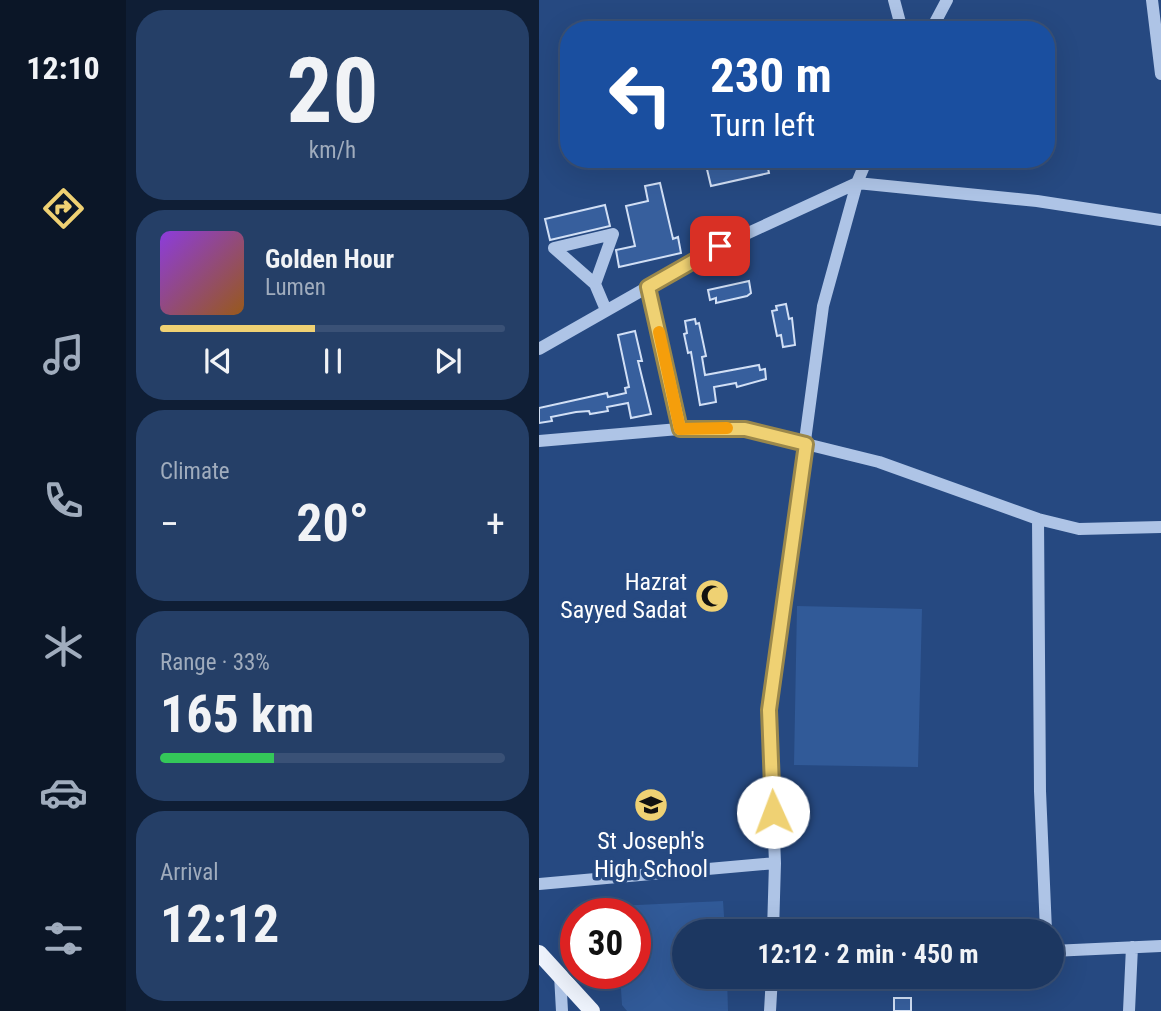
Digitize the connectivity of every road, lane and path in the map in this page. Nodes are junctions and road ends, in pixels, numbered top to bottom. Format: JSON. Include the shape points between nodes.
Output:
{"nodes":[{"id":1,"x":894,"y":0,"type":"edge"},
{"id":2,"x":947,"y":0,"type":"edge"},
{"id":3,"x":1152,"y":0,"type":"edge"},
{"id":4,"x":900,"y":21,"type":"edge"},
{"id":5,"x":936,"y":21,"type":"edge"},
{"id":6,"x":1161,"y":75,"type":"edge"},
{"id":7,"x":863,"y":168,"type":"edge"},
{"id":8,"x":857,"y":183,"type":"junction"},
{"id":9,"x":1161,"y":220,"type":"edge"},
{"id":10,"x":595,"y":284,"type":"junction"},
{"id":11,"x":648,"y":287,"type":"junction"},
{"id":12,"x":606,"y":310,"type":"junction"},
{"id":13,"x":539,"y":349,"type":"edge"},
{"id":14,"x":680,"y":429,"type":"junction"},
{"id":15,"x":539,"y":441,"type":"edge"},
{"id":16,"x":806,"y":444,"type":"junction"},
{"id":17,"x":1038,"y":519,"type":"junction"},
{"id":18,"x":1161,"y":527,"type":"edge"},
{"id":19,"x":775,"y":863,"type":"junction"},
{"id":20,"x":539,"y":884,"type":"edge"},
{"id":21,"x":773,"y":919,"type":"edge"},
{"id":22,"x":1045,"y":919,"type":"edge"},
{"id":23,"x":1161,"y":946,"type":"edge"},
{"id":24,"x":1132,"y":947,"type":"junction"},
{"id":25,"x":1064,"y":950,"type":"edge"},
{"id":26,"x":539,"y":953,"type":"edge"},
{"id":27,"x":560,"y":975,"type":"edge"},
{"id":28,"x":561,"y":989,"type":"edge"},
{"id":29,"x":572,"y":989,"type":"edge"},
{"id":30,"x":771,"y":989,"type":"edge"},
{"id":31,"x":562,"y":1011,"type":"edge"},
{"id":32,"x":592,"y":1011,"type":"edge"},
{"id":33,"x":770,"y":1011,"type":"edge"},
{"id":34,"x":1129,"y":1011,"type":"edge"}],
"edges":[{"from":1,"to":4,"type":"street"},
{"from":2,"to":5,"type":"street"},
{"from":3,"to":6,"type":"street"},
{"from":7,"to":8,"type":"street"},
{"from":8,"to":9,"type":"street","via":[[1037,201]]},
{"from":8,"to":11,"type":"street","via":[[720,246]]},
{"from":8,"to":16,"type":"street","via":[[823,306]]},
{"from":10,"to":10,"type":"street","via":[[585,275],[554,248],[613,234]]},
{"from":10,"to":12,"type":"street"},
{"from":11,"to":12,"type":"street"},
{"from":11,"to":14,"type":"street"},
{"from":12,"to":13,"type":"street"},
{"from":14,"to":15,"type":"street"},
{"from":14,"to":16,"type":"street","via":[[745,429]]},
{"from":16,"to":17,"type":"street","via":[[879,462]]},
{"from":16,"to":19,"type":"street","via":[[769,710]]},
{"from":17,"to":18,"type":"street","via":[[1079,529]]},
{"from":17,"to":22,"type":"street"},
{"from":19,"to":20,"type":"street"},
{"from":19,"to":21,"type":"street"},
{"from":23,"to":24,"type":"street"},
{"from":24,"to":25,"type":"street"},
{"from":24,"to":34,"type":"street"},
{"from":26,"to":27,"type":"main road"},
{"from":28,"to":31,"type":"street"},
{"from":29,"to":32,"type":"main road"},
{"from":30,"to":33,"type":"street"}]}
